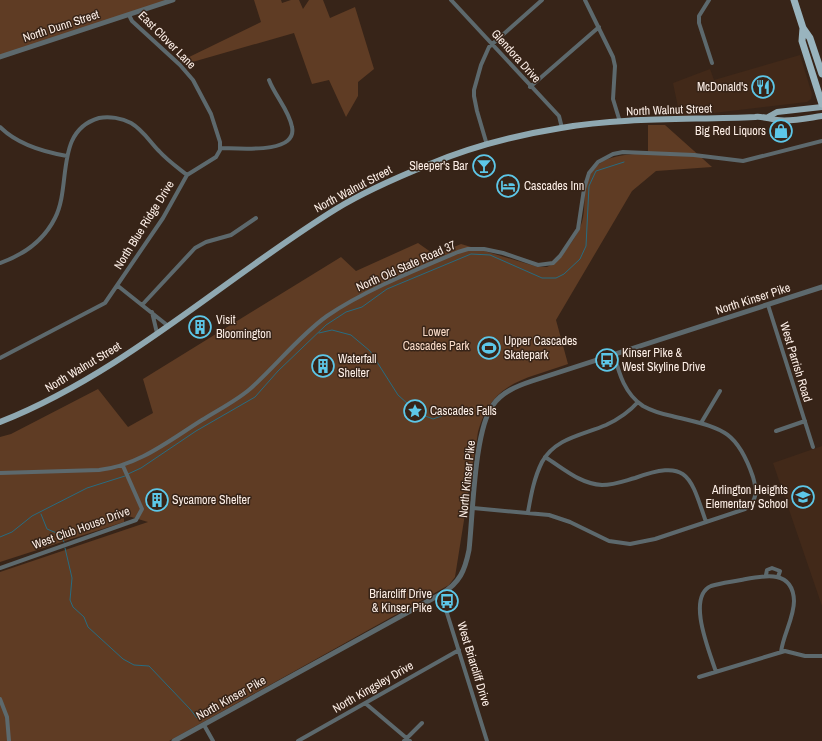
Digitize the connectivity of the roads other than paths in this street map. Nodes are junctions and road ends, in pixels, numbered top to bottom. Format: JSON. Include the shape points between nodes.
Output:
{"nodes":[{"id":1,"x":173,"y":0,"type":"edge"},
{"id":2,"x":451,"y":0,"type":"edge"},
{"id":3,"x":542,"y":0,"type":"edge"},
{"id":4,"x":585,"y":0,"type":"edge"},
{"id":5,"x":709,"y":0,"type":"edge"},
{"id":6,"x":794,"y":0,"type":"edge"},
{"id":7,"x":129,"y":15,"type":"junction"},
{"id":8,"x":599,"y":27,"type":"junction"},
{"id":9,"x":803,"y":28,"type":"junction"},
{"id":10,"x":492,"y":44,"type":"junction"},
{"id":11,"x":0,"y":57,"type":"edge"},
{"id":12,"x":712,"y":63,"type":"dead end"},
{"id":13,"x":822,"y":74,"type":"edge"},
{"id":14,"x":269,"y":80,"type":"dead end"},
{"id":15,"x":530,"y":87,"type":"junction"},
{"id":16,"x":822,"y":104,"type":"edge"},
{"id":17,"x":822,"y":107,"type":"edge"},
{"id":18,"x":822,"y":116,"type":"edge"},
{"id":19,"x":768,"y":117,"type":"junction"},
{"id":20,"x":620,"y":122,"type":"junction"},
{"id":21,"x":0,"y":127,"type":"edge"},
{"id":22,"x":562,"y":128,"type":"junction"},
{"id":23,"x":822,"y":141,"type":"edge"},
{"id":24,"x":487,"y":145,"type":"junction"},
{"id":25,"x":221,"y":148,"type":"junction"},
{"id":26,"x":67,"y":156,"type":"junction"},
{"id":27,"x":187,"y":174,"type":"junction"},
{"id":28,"x":256,"y":218,"type":"dead end"},
{"id":29,"x":0,"y":263,"type":"edge"},
{"id":30,"x":118,"y":286,"type":"junction"},
{"id":31,"x":822,"y":287,"type":"edge"},
{"id":32,"x":142,"y":305,"type":"junction"},
{"id":33,"x":768,"y":305,"type":"junction"},
{"id":34,"x":152,"y":311,"type":"junction"},
{"id":35,"x":167,"y":325,"type":"junction"},
{"id":36,"x":157,"y":333,"type":"junction"},
{"id":37,"x":614,"y":354,"type":"junction"},
{"id":38,"x":0,"y":358,"type":"edge"},
{"id":39,"x":720,"y":392,"type":"dead end"},
{"id":40,"x":638,"y":402,"type":"junction"},
{"id":41,"x":804,"y":421,"type":"junction"},
{"id":42,"x":0,"y":422,"type":"edge"},
{"id":43,"x":701,"y":423,"type":"junction"},
{"id":44,"x":776,"y":431,"type":"dead end"},
{"id":45,"x":813,"y":447,"type":"dead end"},
{"id":46,"x":546,"y":457,"type":"junction"},
{"id":47,"x":123,"y":466,"type":"junction"},
{"id":48,"x":0,"y":473,"type":"edge"},
{"id":49,"x":474,"y":508,"type":"junction"},
{"id":50,"x":528,"y":512,"type":"junction"},
{"id":51,"x":706,"y":522,"type":"junction"},
{"id":52,"x":0,"y":568,"type":"edge"},
{"id":53,"x":766,"y":575,"type":"junction"},
{"id":54,"x":778,"y":577,"type":"junction"},
{"id":55,"x":441,"y":594,"type":"junction"},
{"id":56,"x":459,"y":650,"type":"junction"},
{"id":57,"x":781,"y":652,"type":"junction"},
{"id":58,"x":822,"y":656,"type":"edge"},
{"id":59,"x":716,"y":672,"type":"junction"},
{"id":60,"x":699,"y":677,"type":"dead end"},
{"id":61,"x":0,"y":699,"type":"edge"},
{"id":62,"x":365,"y":703,"type":"junction"},
{"id":63,"x":422,"y":723,"type":"dead end"},
{"id":64,"x":204,"y":724,"type":"junction"},
{"id":65,"x":407,"y":740,"type":"edge"},
{"id":66,"x":9,"y":741,"type":"edge"},
{"id":67,"x":174,"y":741,"type":"edge"},
{"id":68,"x":213,"y":741,"type":"edge"},
{"id":69,"x":298,"y":741,"type":"edge"},
{"id":70,"x":487,"y":741,"type":"edge"}],
"edges":[{"from":1,"to":7,"type":"street","name":"North Dunn Street"},
{"from":2,"to":10,"type":"street","name":"Glendora Drive"},
{"from":3,"to":10,"type":"street"},
{"from":4,"to":8,"type":"street"},
{"from":5,"to":12,"type":"street","via":[[699,16],[699,23]]},
{"from":6,"to":9,"type":"highway"},
{"from":7,"to":11,"type":"street","name":"North Dunn Street"},
{"from":7,"to":25,"type":"street","name":"East Clover Lane","via":[[132,21],[193,80],[209,110]]},
{"from":8,"to":15,"type":"street"},
{"from":8,"to":20,"type":"street","via":[[614,62],[613,99]]},
{"from":9,"to":13,"type":"highway","via":[[810,36]]},
{"from":9,"to":16,"type":"highway","via":[[802,43]]},
{"from":10,"to":15,"type":"street","name":"Glendora Drive"},
{"from":10,"to":24,"type":"street","via":[[487,49],[474,90]]},
{"from":14,"to":25,"type":"street","via":[[291,122],[293,131],[290,138],[282,144],[266,148]]},
{"from":15,"to":22,"type":"street","name":"Glendora Drive","via":[[558,116]]},
{"from":17,"to":19,"type":"main road","name":"North Walnut Street","via":[[777,112]]},
{"from":18,"to":19,"type":"main road","name":"North Walnut Street","via":[[778,120]]},
{"from":19,"to":20,"type":"main road","name":"North Walnut Street"},
{"from":20,"to":22,"type":"main road","name":"North Walnut Street"},
{"from":21,"to":26,"type":"street","via":[[8,135],[32,147]]},
{"from":22,"to":24,"type":"main road","name":"North Walnut Street"},
{"from":23,"to":47,"type":"street","name":"North Old State Road 37","via":[[743,161],[694,155],[623,152],[605,158],[594,165],[587,177],[578,229],[553,263],[538,265],[503,253],[471,249],[443,258],[394,280],[327,317],[243,394],[159,447]]},
{"from":24,"to":35,"type":"main road","name":"North Walnut Street","via":[[407,173],[339,208]]},
{"from":25,"to":27,"type":"street","via":[[216,157]]},
{"from":26,"to":27,"type":"street","via":[[71,140],[87,124],[102,118],[119,118],[137,127],[164,156]]},
{"from":26,"to":29,"type":"street","via":[[62,199],[51,225],[35,243]]},
{"from":27,"to":30,"type":"street","name":"North Blue Ridge Drive","via":[[163,218]]},
{"from":28,"to":32,"type":"street","via":[[231,235],[195,248]]},
{"from":30,"to":32,"type":"street"},
{"from":30,"to":38,"type":"street","name":"North Blue Ridge Drive","via":[[99,307]]},
{"from":31,"to":33,"type":"street","name":"North Kinser Pike"},
{"from":32,"to":34,"type":"street"},
{"from":33,"to":37,"type":"street","name":"North Kinser Pike"},
{"from":33,"to":41,"type":"street","name":"West Parrish Road"},
{"from":34,"to":35,"type":"street"},
{"from":34,"to":36,"type":"street"},
{"from":35,"to":36,"type":"main road","name":"North Walnut Street"},
{"from":36,"to":42,"type":"main road","name":"North Walnut Street","via":[[81,383]]},
{"from":37,"to":40,"type":"street","via":[[624,384]]},
{"from":37,"to":49,"type":"street","name":"North Kinser Pike","via":[[518,386],[497,399],[483,424]]},
{"from":39,"to":43,"type":"street"},
{"from":40,"to":43,"type":"street","via":[[656,412]]},
{"from":40,"to":46,"type":"street","via":[[617,419],[563,441]]},
{"from":41,"to":44,"type":"street"},
{"from":41,"to":45,"type":"street","name":"West Parrish Road"},
{"from":43,"to":51,"type":"street","via":[[725,432],[735,441],[741,449],[756,487],[754,501],[745,509]]},
{"from":46,"to":50,"type":"street","via":[[536,475]]},
{"from":46,"to":51,"type":"street","via":[[578,478],[601,485],[618,483],[659,470],[670,469],[680,472],[694,486]]},
{"from":47,"to":48,"type":"street","name":"North Old State Road 37","via":[[93,471]]},
{"from":47,"to":52,"type":"street","name":"West Club House Drive","via":[[142,509],[136,520]]},
{"from":49,"to":50,"type":"street"},
{"from":49,"to":55,"type":"street","name":"North Kinser Pike","via":[[464,570],[454,585]]},
{"from":50,"to":51,"type":"street","via":[[560,518],[601,538],[624,544],[644,542]]},
{"from":53,"to":54,"type":"street"},
{"from":53,"to":54,"type":"street","via":[[767,570],[772,568],[780,571]]},
{"from":53,"to":59,"type":"street","via":[[714,585],[703,592],[700,618]]},
{"from":54,"to":57,"type":"street","via":[[790,588],[794,601]]},
{"from":55,"to":56,"type":"street","name":"West Briarcliff Drive"},
{"from":55,"to":64,"type":"street","name":"North Kinser Pike"},
{"from":56,"to":62,"type":"street","name":"North Kingsley Drive"},
{"from":56,"to":70,"type":"street","name":"West Briarcliff Drive"},
{"from":57,"to":58,"type":"street"},
{"from":57,"to":59,"type":"street"},
{"from":59,"to":60,"type":"street"},
{"from":61,"to":66,"type":"street","via":[[7,717]]},
{"from":62,"to":65,"type":"street"},
{"from":62,"to":69,"type":"street","name":"North Kingsley Drive"},
{"from":63,"to":65,"type":"street"},
{"from":64,"to":67,"type":"street","name":"North Kinser Pike"},
{"from":64,"to":68,"type":"street"}]}
